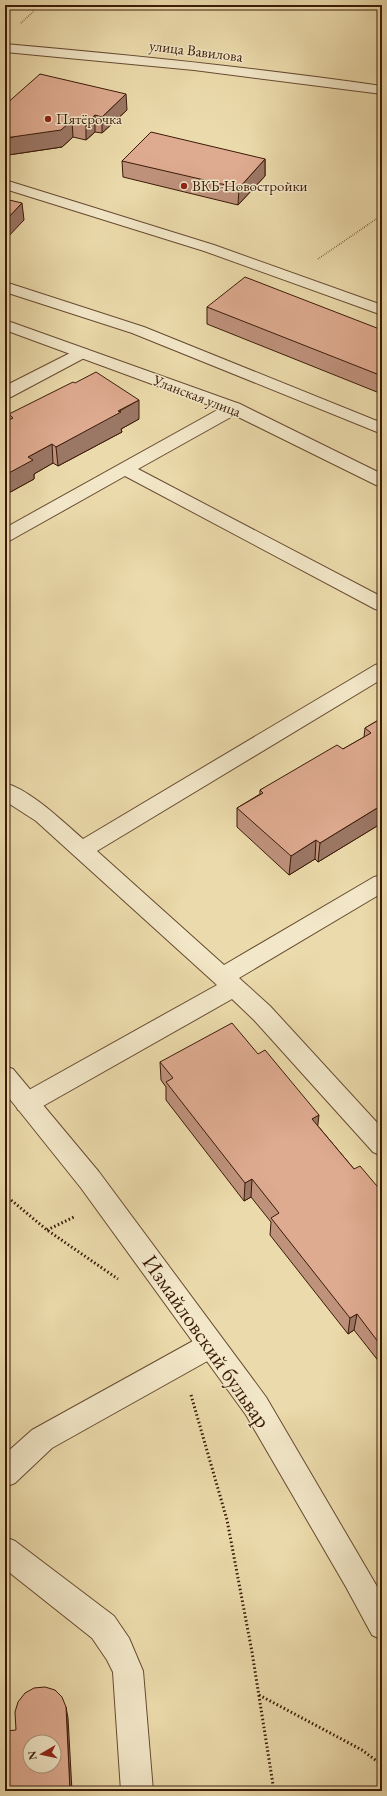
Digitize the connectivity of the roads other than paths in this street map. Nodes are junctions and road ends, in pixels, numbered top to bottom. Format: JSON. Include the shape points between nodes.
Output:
{"nodes":[{"id":1,"x":5,"y":48,"type":"edge"},
{"id":2,"x":382,"y":90,"type":"edge"},
{"id":3,"x":5,"y":184,"type":"edge"},
{"id":4,"x":5,"y":287,"type":"edge"},
{"id":5,"x":382,"y":310,"type":"edge"},
{"id":6,"x":5,"y":325,"type":"edge"},
{"id":7,"x":82,"y":353,"type":"junction"},
{"id":8,"x":5,"y":394,"type":"edge"},
{"id":9,"x":234,"y":408,"type":"junction"},
{"id":10,"x":382,"y":429,"type":"edge"},
{"id":11,"x":125,"y":469,"type":"junction"},
{"id":12,"x":382,"y":481,"type":"edge"},
{"id":13,"x":5,"y":536,"type":"edge"},
{"id":14,"x":382,"y":605,"type":"edge"},
{"id":15,"x":382,"y":670,"type":"edge"},
{"id":16,"x":5,"y":791,"type":"edge"},
{"id":17,"x":82,"y":850,"type":"junction"},
{"id":18,"x":382,"y":882,"type":"edge"},
{"id":19,"x":228,"y":982,"type":"junction"},
{"id":20,"x":5,"y":1076,"type":"edge"},
{"id":21,"x":27,"y":1103,"type":"junction"},
{"id":22,"x":382,"y":1145,"type":"edge"},
{"id":23,"x":211,"y":1345,"type":"junction"},
{"id":24,"x":5,"y":1473,"type":"edge"},
{"id":25,"x":5,"y":1551,"type":"edge"},
{"id":26,"x":382,"y":1625,"type":"edge"},
{"id":27,"x":137,"y":1791,"type":"edge"}],
"edges":[{"from":1,"to":2,"type":"street","name":"улица Вавилова"},
{"from":3,"to":5,"type":"street","via":[[209,248]]},
{"from":4,"to":10,"type":"street","via":[[138,330]]},
{"from":6,"to":7,"type":"street","name":"Уланская улица"},
{"from":7,"to":8,"type":"street"},
{"from":7,"to":9,"type":"street","name":"Уланская улица"},
{"from":9,"to":11,"type":"street"},
{"from":9,"to":12,"type":"street","name":"Уланская улица"},
{"from":11,"to":13,"type":"street"},
{"from":11,"to":14,"type":"street"},
{"from":15,"to":17,"type":"street"},
{"from":16,"to":17,"type":"street","via":[[43,816]]},
{"from":17,"to":19,"type":"street"},
{"from":18,"to":19,"type":"street"},
{"from":19,"to":21,"type":"street"},
{"from":19,"to":22,"type":"street","via":[[262,1013]]},
{"from":20,"to":21,"type":"street","name":"Измайловский бульвар"},
{"from":21,"to":23,"type":"street","name":"Измайловский бульвар","via":[[94,1186]]},
{"from":23,"to":24,"type":"street","via":[[42,1439]]},
{"from":23,"to":26,"type":"street","name":"Измайловский бульвар","via":[[256,1406]]},
{"from":25,"to":27,"type":"street","via":[[102,1627],[118,1649],[128,1671]]}]}
